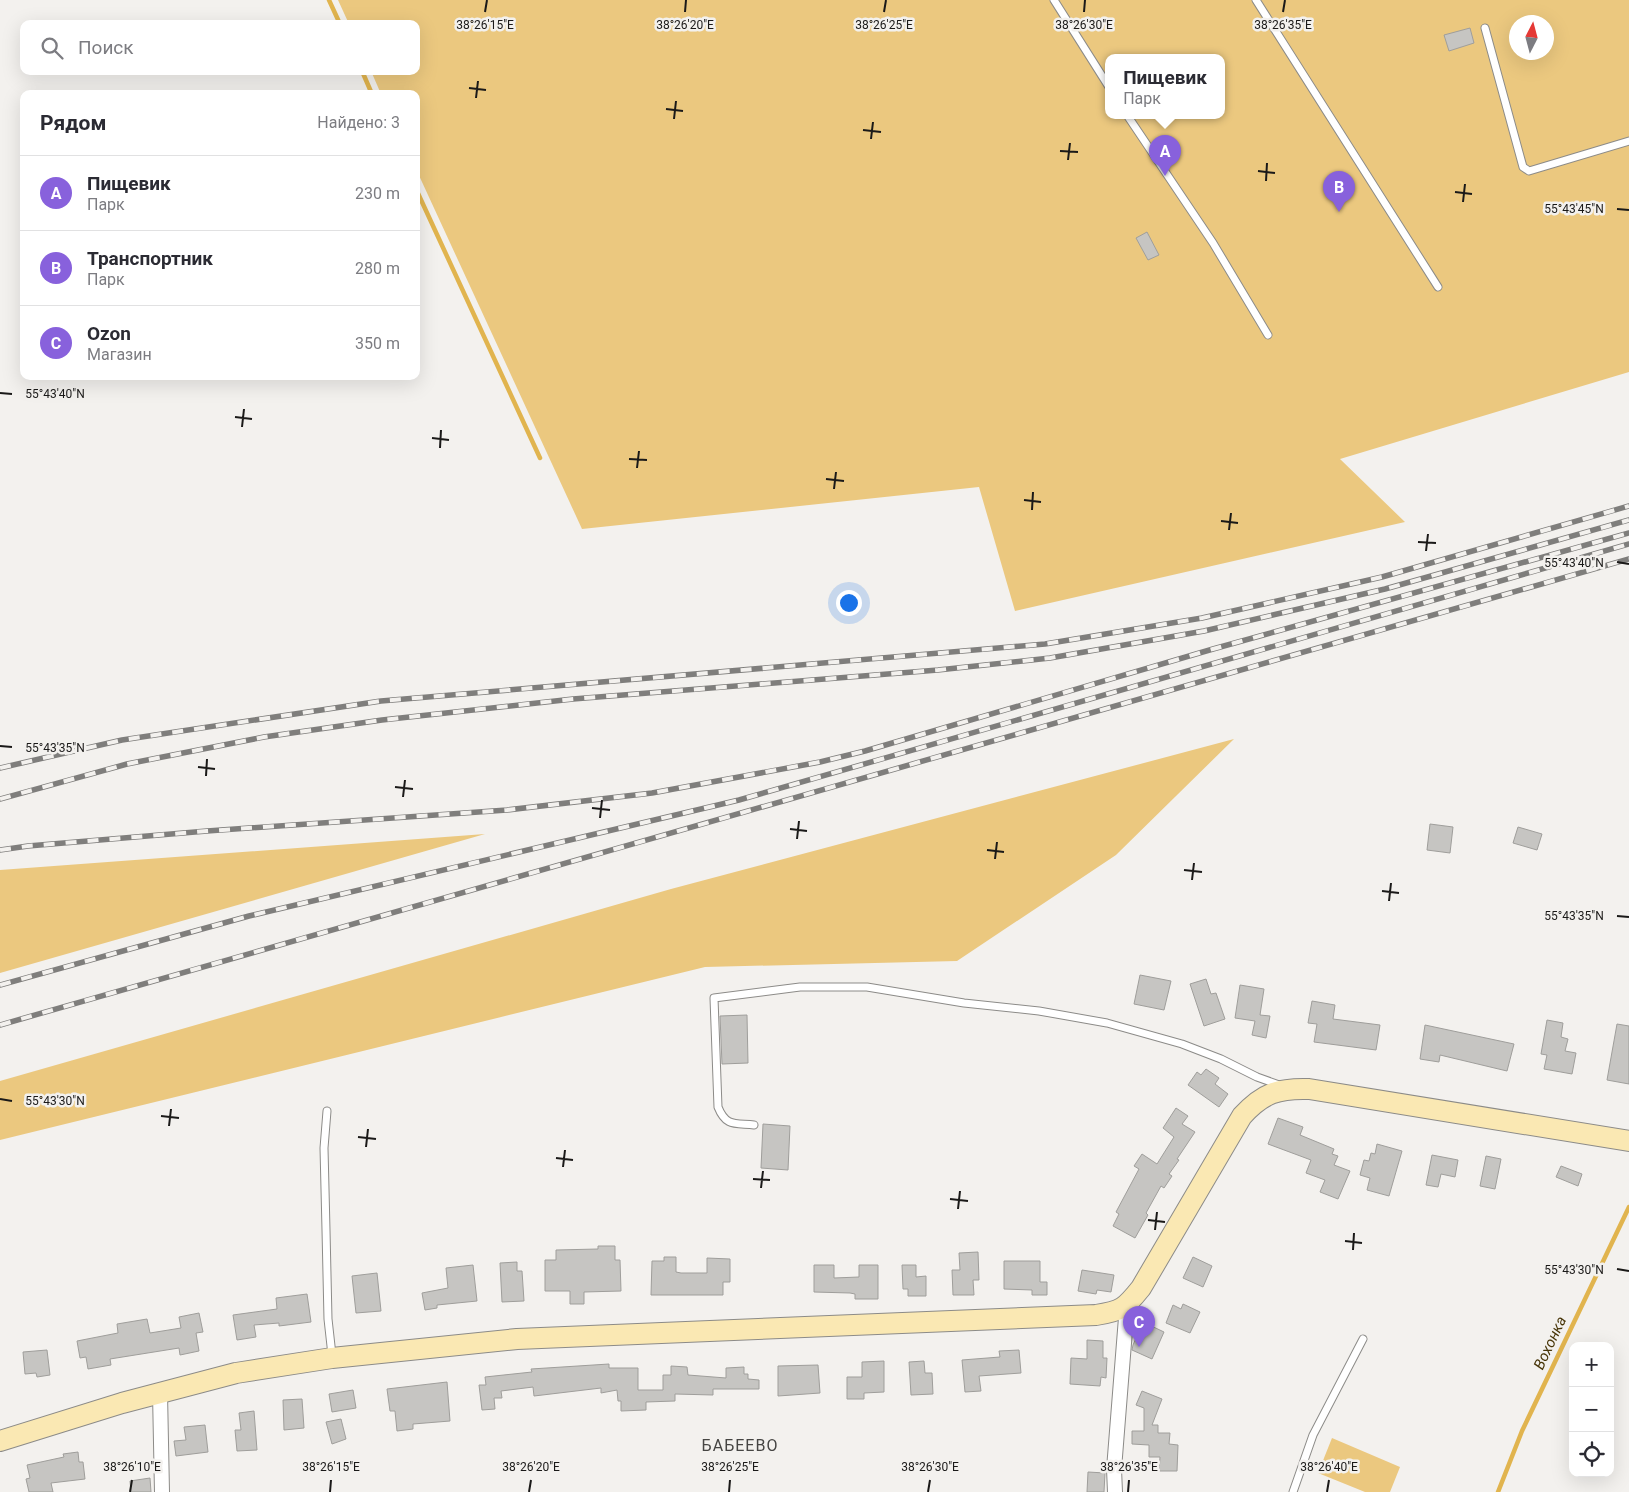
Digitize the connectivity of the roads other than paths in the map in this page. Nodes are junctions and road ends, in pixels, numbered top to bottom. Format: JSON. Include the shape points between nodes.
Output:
{"nodes":[{"id":1,"x":1054,"y":0,"type":"edge"},
{"id":2,"x":1256,"y":0,"type":"edge"},
{"id":3,"x":1485,"y":28,"type":"dead end"},
{"id":4,"x":1105,"y":81,"type":"edge"},
{"id":5,"x":1130,"y":119,"type":"edge"},
{"id":6,"x":1629,"y":141,"type":"edge"},
{"id":7,"x":1438,"y":287,"type":"dead end"},
{"id":8,"x":1268,"y":335,"type":"dead end"},
{"id":9,"x":1290,"y":1088,"type":"junction"},
{"id":10,"x":327,"y":1111,"type":"dead end"},
{"id":11,"x":754,"y":1125,"type":"dead end"},
{"id":12,"x":1629,"y":1141,"type":"edge"},
{"id":13,"x":1127,"y":1305,"type":"junction"},
{"id":14,"x":1363,"y":1339,"type":"dead end"},
{"id":15,"x":332,"y":1358,"type":"junction"},
{"id":16,"x":160,"y":1392,"type":"junction"},
{"id":17,"x":0,"y":1441,"type":"edge"},
{"id":18,"x":162,"y":1492,"type":"edge"},
{"id":19,"x":1115,"y":1492,"type":"edge"},
{"id":20,"x":1293,"y":1492,"type":"edge"}],
"edges":[{"from":1,"to":4,"type":"lane"},
{"from":2,"to":7,"type":"lane"},
{"from":3,"to":6,"type":"lane","via":[[1523,167],[1530,171]]},
{"from":5,"to":8,"type":"lane"},
{"from":9,"to":11,"type":"lane","via":[[1182,1044],[1107,1023],[867,987],[800,987],[714,998],[718,1107],[723,1118],[730,1123]]},
{"from":9,"to":12,"type":"street"},
{"from":9,"to":13,"type":"street","via":[[1254,1102],[1242,1116],[1141,1288]]},
{"from":10,"to":15,"type":"lane","via":[[324,1148],[328,1319]]},
{"from":13,"to":15,"type":"street","via":[[1114,1312],[1096,1315],[517,1340]]},
{"from":13,"to":19,"type":"street"},
{"from":14,"to":20,"type":"lane","via":[[1313,1435]]},
{"from":15,"to":16,"type":"street","via":[[236,1373]]},
{"from":16,"to":17,"type":"street"},
{"from":16,"to":18,"type":"street"}]}
